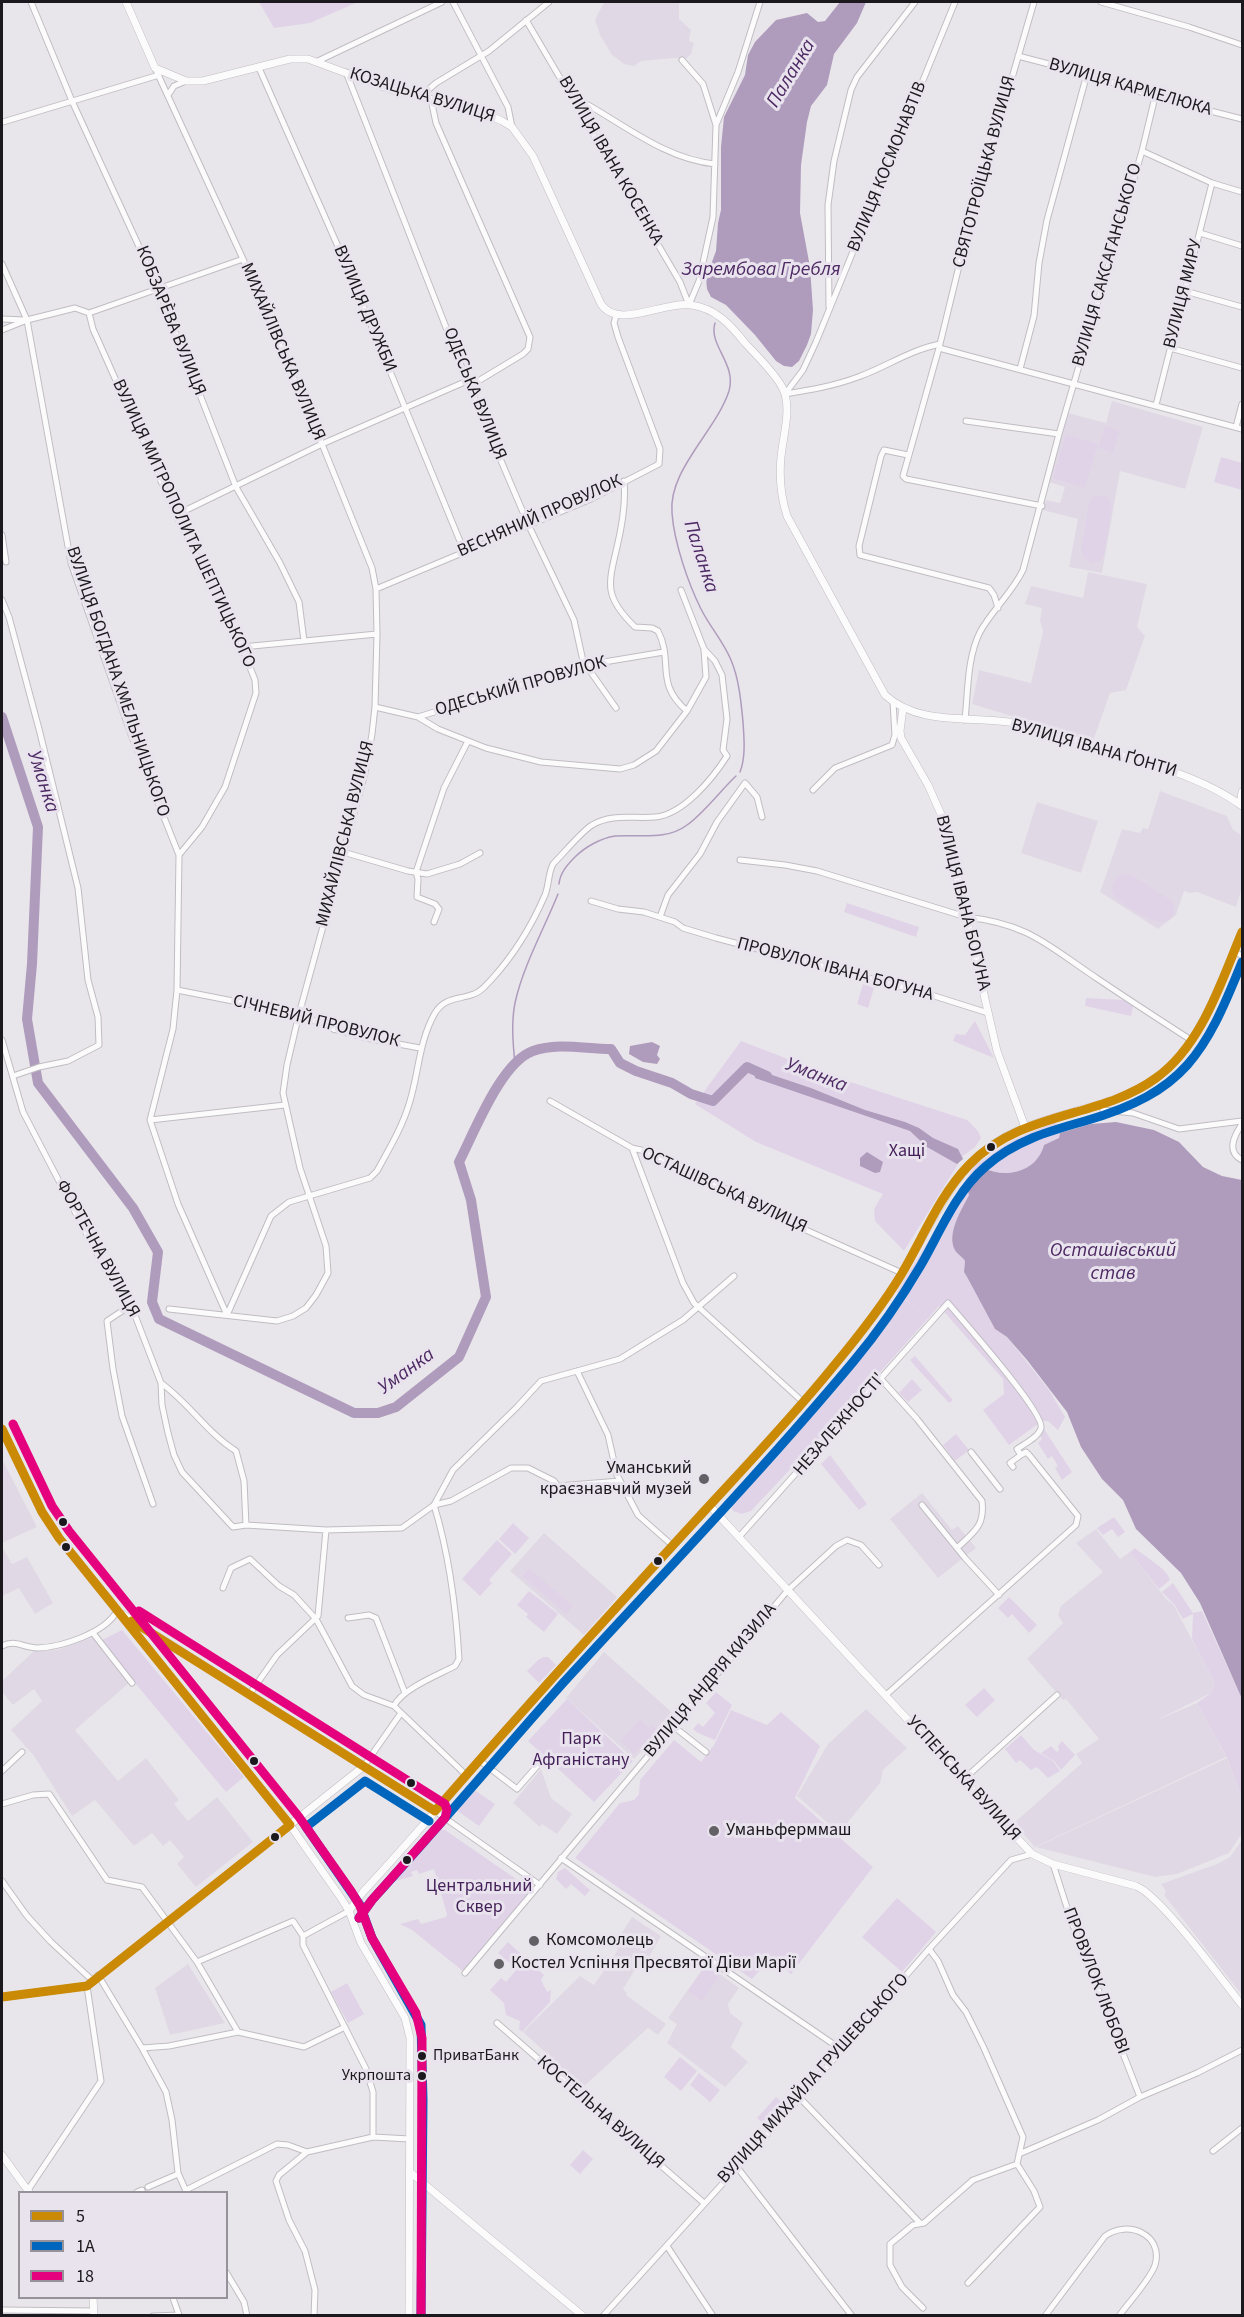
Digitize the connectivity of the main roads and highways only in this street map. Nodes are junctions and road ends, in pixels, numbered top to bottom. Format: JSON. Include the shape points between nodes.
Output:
{"nodes":[{"id":1,"x":126,"y":2,"type":"edge"},
{"id":2,"x":157,"y":71,"type":"joint"},
{"id":3,"x":903,"y":708,"type":"junction"},
{"id":4,"x":1242,"y":792,"type":"edge"},
{"id":5,"x":1241,"y":805,"type":"edge"},
{"id":6,"x":1242,"y":932,"type":"edge"},
{"id":7,"x":1025,"y":1127,"type":"junction"},
{"id":8,"x":2,"y":1429,"type":"edge"},
{"id":9,"x":710,"y":1506,"type":"junction"},
{"id":10,"x":117,"y":1611,"type":"junction"},
{"id":11,"x":148,"y":1631,"type":"junction"},
{"id":12,"x":142,"y":1644,"type":"junction"},
{"id":13,"x":364,"y":1766,"type":"junction"},
{"id":14,"x":435,"y":1811,"type":"junction"},
{"id":15,"x":290,"y":1825,"type":"junction"},
{"id":16,"x":349,"y":1911,"type":"junction"},
{"id":17,"x":2,"y":1997,"type":"edge"},
{"id":18,"x":1242,"y":2005,"type":"edge"},
{"id":19,"x":2,"y":2155,"type":"edge"},
{"id":20,"x":411,"y":2173,"type":"junction"},
{"id":21,"x":28,"y":2191,"type":"edge"},
{"id":22,"x":409,"y":2316,"type":"edge"},
{"id":23,"x":583,"y":2316,"type":"edge"}],
"edges":[{"from":1,"to":2,"type":"main road","name":"МИХАЙЛІВСЬКА ВУЛИЦЯ"},
{"from":2,"to":3,"type":"main road","name":"КОЗАЦЬКА ВУЛИЦЯ","via":[[186,81],[203,81],[308,59],[392,90],[483,112],[512,127],[537,163],[606,311],[626,316],[665,306],[689,305],[709,310],[725,320],[779,382],[785,394],[780,476],[787,516],[880,689]]},
{"from":3,"to":5,"type":"main road","name":"ВУЛИЦЯ ІВАНА ҐОНТИ","via":[[965,720],[1014,723],[1056,734],[1185,775]]},
{"from":3,"to":7,"type":"main road","name":"ВУЛИЦЯ ІВАНА БОГУНА","via":[[900,734],[944,821],[997,1051]]},
{"from":4,"to":5,"type":"main road"},
{"from":6,"to":7,"type":"main road","via":[[1191,1040],[1169,1068],[1110,1100]]},
{"from":7,"to":9,"type":"main road","via":[[992,1145],[964,1171],[902,1273],[856,1339]]},
{"from":8,"to":10,"type":"main road","via":[[42,1512]]},
{"from":9,"to":14,"type":"main road"},
{"from":9,"to":18,"type":"main road","name":"УСПЕНСЬКА ВУЛИЦЯ","via":[[1032,1854],[1053,1864],[1145,1890]]},
{"from":10,"to":11,"type":"main road"},
{"from":10,"to":12,"type":"main road"},
{"from":11,"to":12,"type":"main road"},
{"from":11,"to":13,"type":"main road"},
{"from":12,"to":15,"type":"main road"},
{"from":13,"to":14,"type":"main road"},
{"from":13,"to":15,"type":"main road"},
{"from":14,"to":16,"type":"main road"},
{"from":15,"to":16,"type":"main road"},
{"from":15,"to":17,"type":"main road","via":[[92,1980]]},
{"from":16,"to":20,"type":"main road","via":[[362,1943],[405,2018],[410,2038]]},
{"from":19,"to":21,"type":"main road"},
{"from":20,"to":22,"type":"main road"},
{"from":20,"to":23,"type":"main road"}]}
